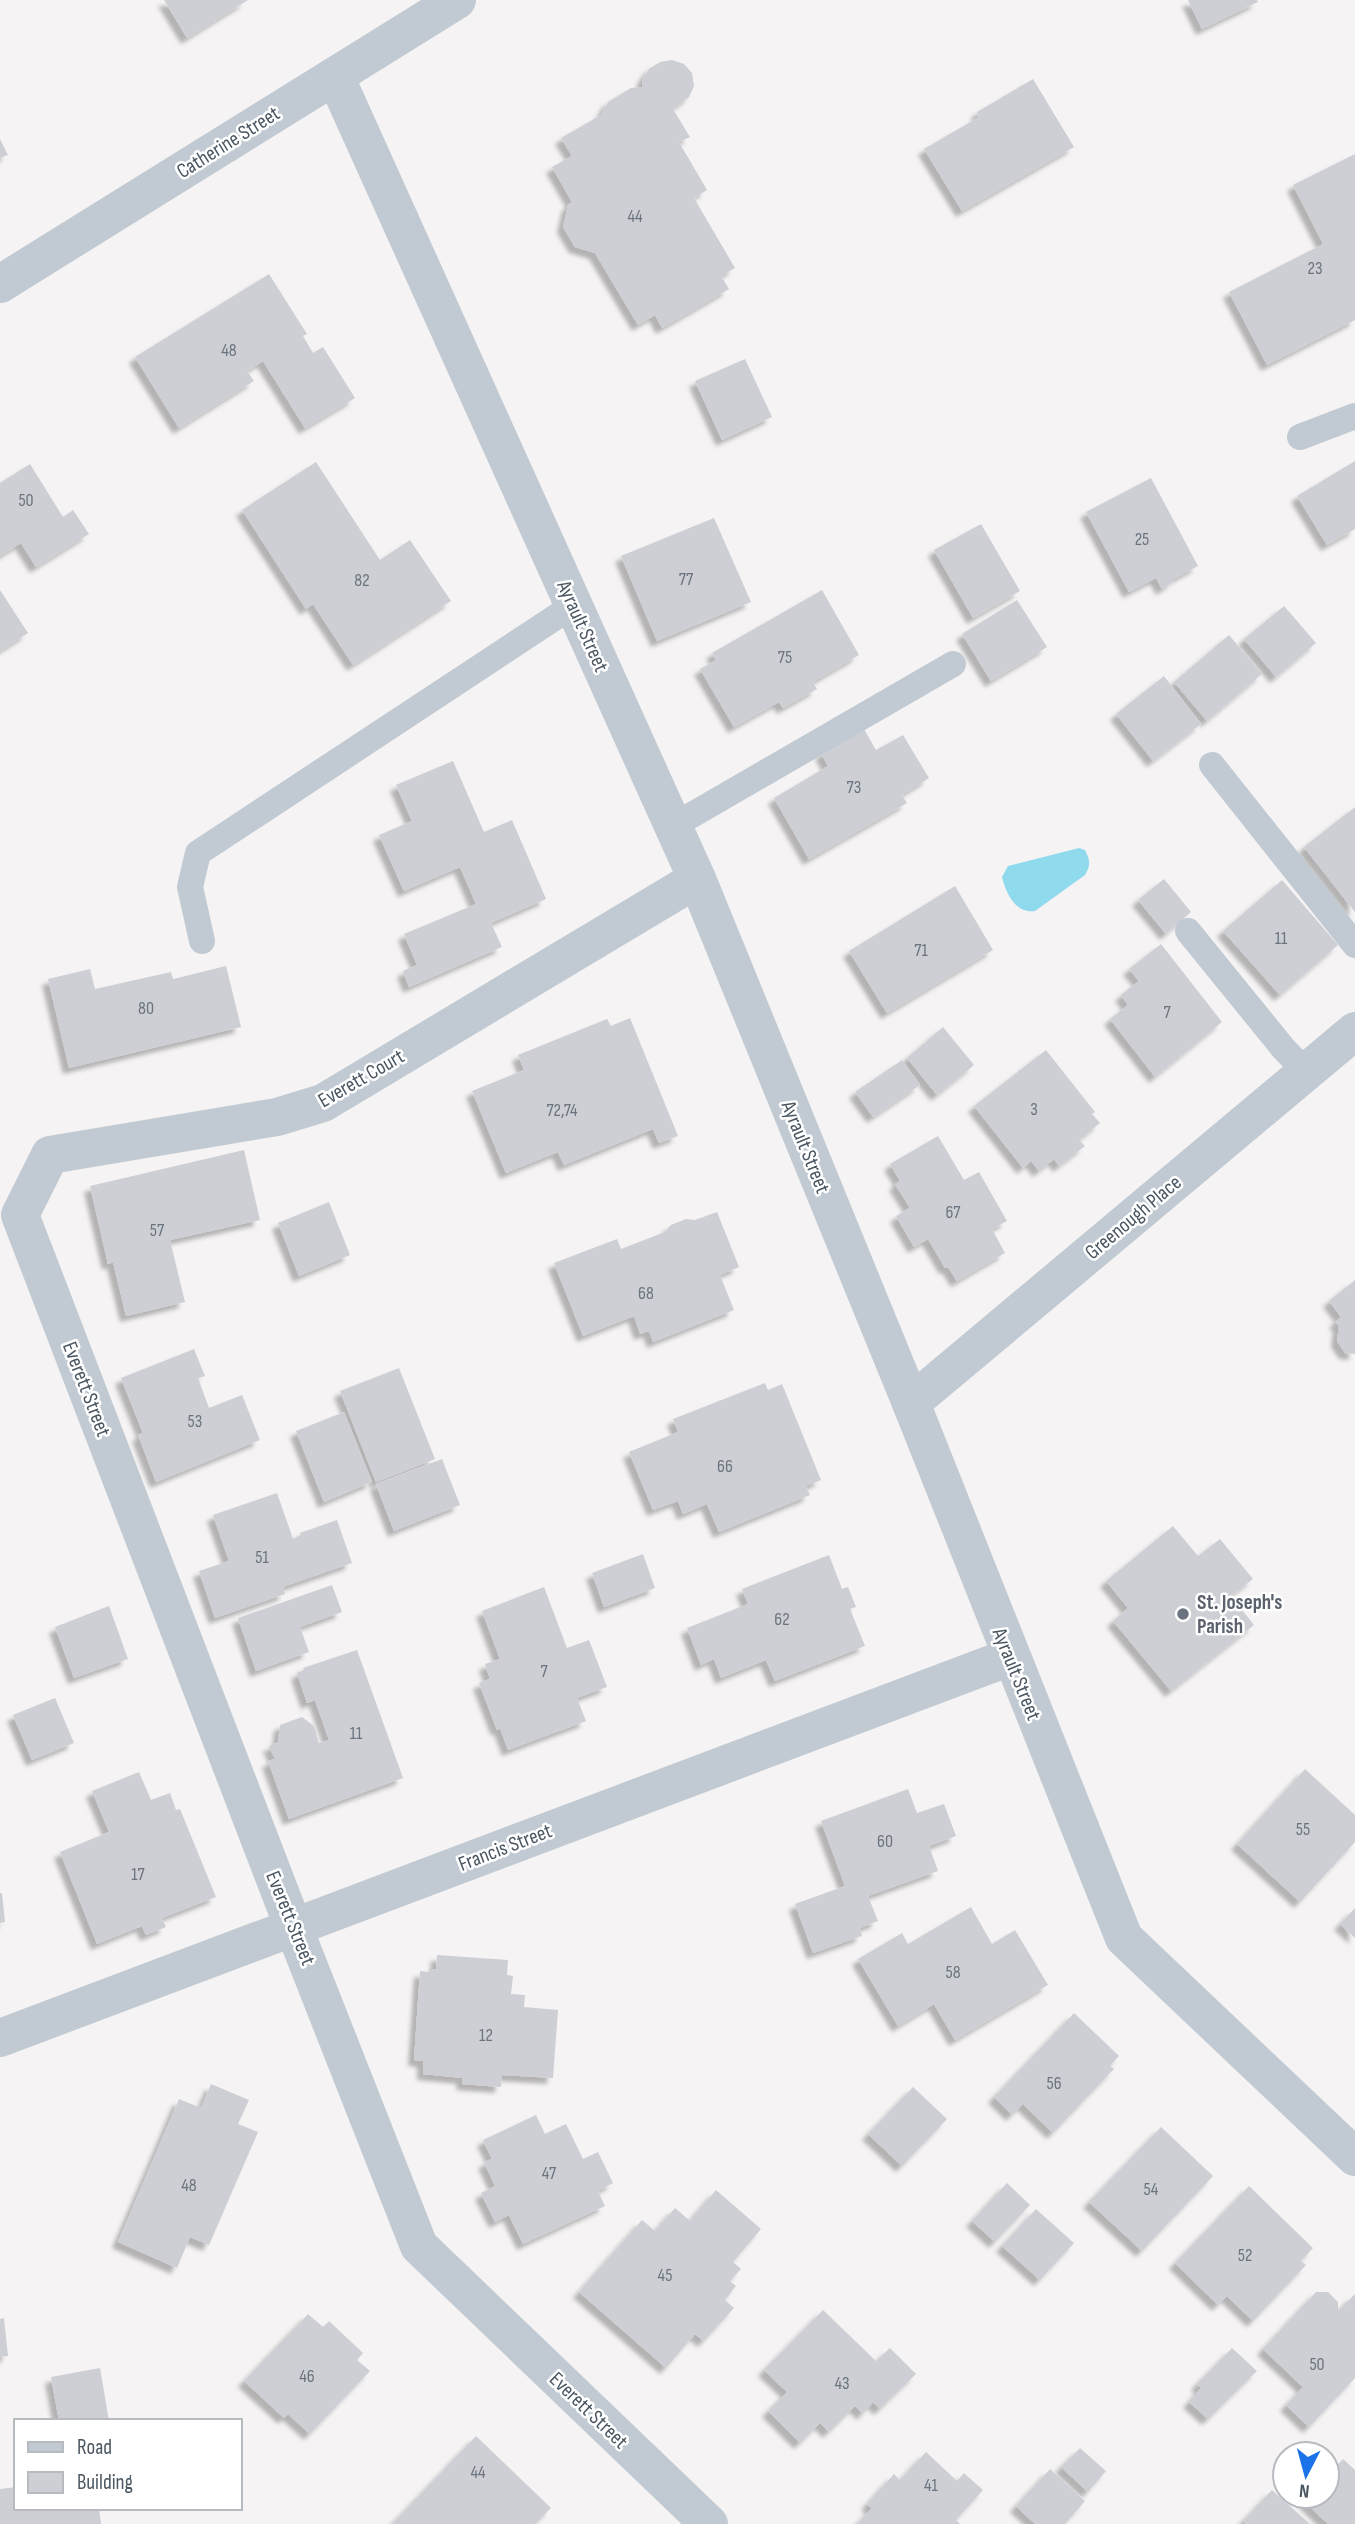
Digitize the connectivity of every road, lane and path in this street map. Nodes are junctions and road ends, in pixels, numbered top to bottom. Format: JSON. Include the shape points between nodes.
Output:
{"nodes":[{"id":1,"x":457,"y":0,"type":"edge"},
{"id":2,"x":335,"y":76,"type":"junction"},
{"id":3,"x":0,"y":284,"type":"edge"},
{"id":4,"x":1355,"y":416,"type":"edge"},
{"id":5,"x":1300,"y":437,"type":"dead end"},
{"id":6,"x":574,"y":605,"type":"junction"},
{"id":7,"x":953,"y":664,"type":"dead end"},
{"id":8,"x":1212,"y":765,"type":"dead end"},
{"id":9,"x":673,"y":826,"type":"junction"},
{"id":10,"x":697,"y":879,"type":"junction"},
{"id":11,"x":1188,"y":931,"type":"dead end"},
{"id":12,"x":202,"y":941,"type":"dead end"},
{"id":13,"x":1355,"y":946,"type":"edge"},
{"id":14,"x":1355,"y":1031,"type":"edge"},
{"id":15,"x":1306,"y":1072,"type":"junction"},
{"id":16,"x":20,"y":1215,"type":"joint"},
{"id":17,"x":911,"y":1403,"type":"junction"},
{"id":18,"x":1010,"y":1657,"type":"junction"},
{"id":19,"x":293,"y":1926,"type":"junction"},
{"id":20,"x":0,"y":2038,"type":"edge"},
{"id":21,"x":1355,"y":2157,"type":"edge"},
{"id":22,"x":709,"y":2524,"type":"edge"}],
"edges":[{"from":1,"to":2,"type":"street","name":"Catherine Street"},
{"from":2,"to":3,"type":"street","name":"Catherine Street"},
{"from":2,"to":6,"type":"street","name":"Ayrault Street"},
{"from":4,"to":5,"type":"lane"},
{"from":6,"to":9,"type":"street","name":"Ayrault Street"},
{"from":6,"to":12,"type":"lane","via":[[198,853],[190,887]]},
{"from":7,"to":9,"type":"lane"},
{"from":8,"to":13,"type":"lane"},
{"from":9,"to":10,"type":"street","name":"Ayrault Street"},
{"from":10,"to":16,"type":"street","name":"Everett Court","via":[[323,1103],[277,1117],[50,1155]]},
{"from":10,"to":17,"type":"street","name":"Ayrault Street"},
{"from":11,"to":15,"type":"lane"},
{"from":14,"to":15,"type":"street","name":"Greenough Place"},
{"from":15,"to":17,"type":"street","name":"Greenough Place"},
{"from":16,"to":19,"type":"street","name":"Everett Street"},
{"from":17,"to":18,"type":"street","name":"Ayrault Street"},
{"from":18,"to":19,"type":"street","name":"Francis Street"},
{"from":18,"to":21,"type":"street","name":"Ayrault Street","via":[[1124,1938]]},
{"from":19,"to":20,"type":"street","name":"Francis Street"},
{"from":19,"to":22,"type":"street","name":"Everett Street","via":[[419,2246]]}]}
